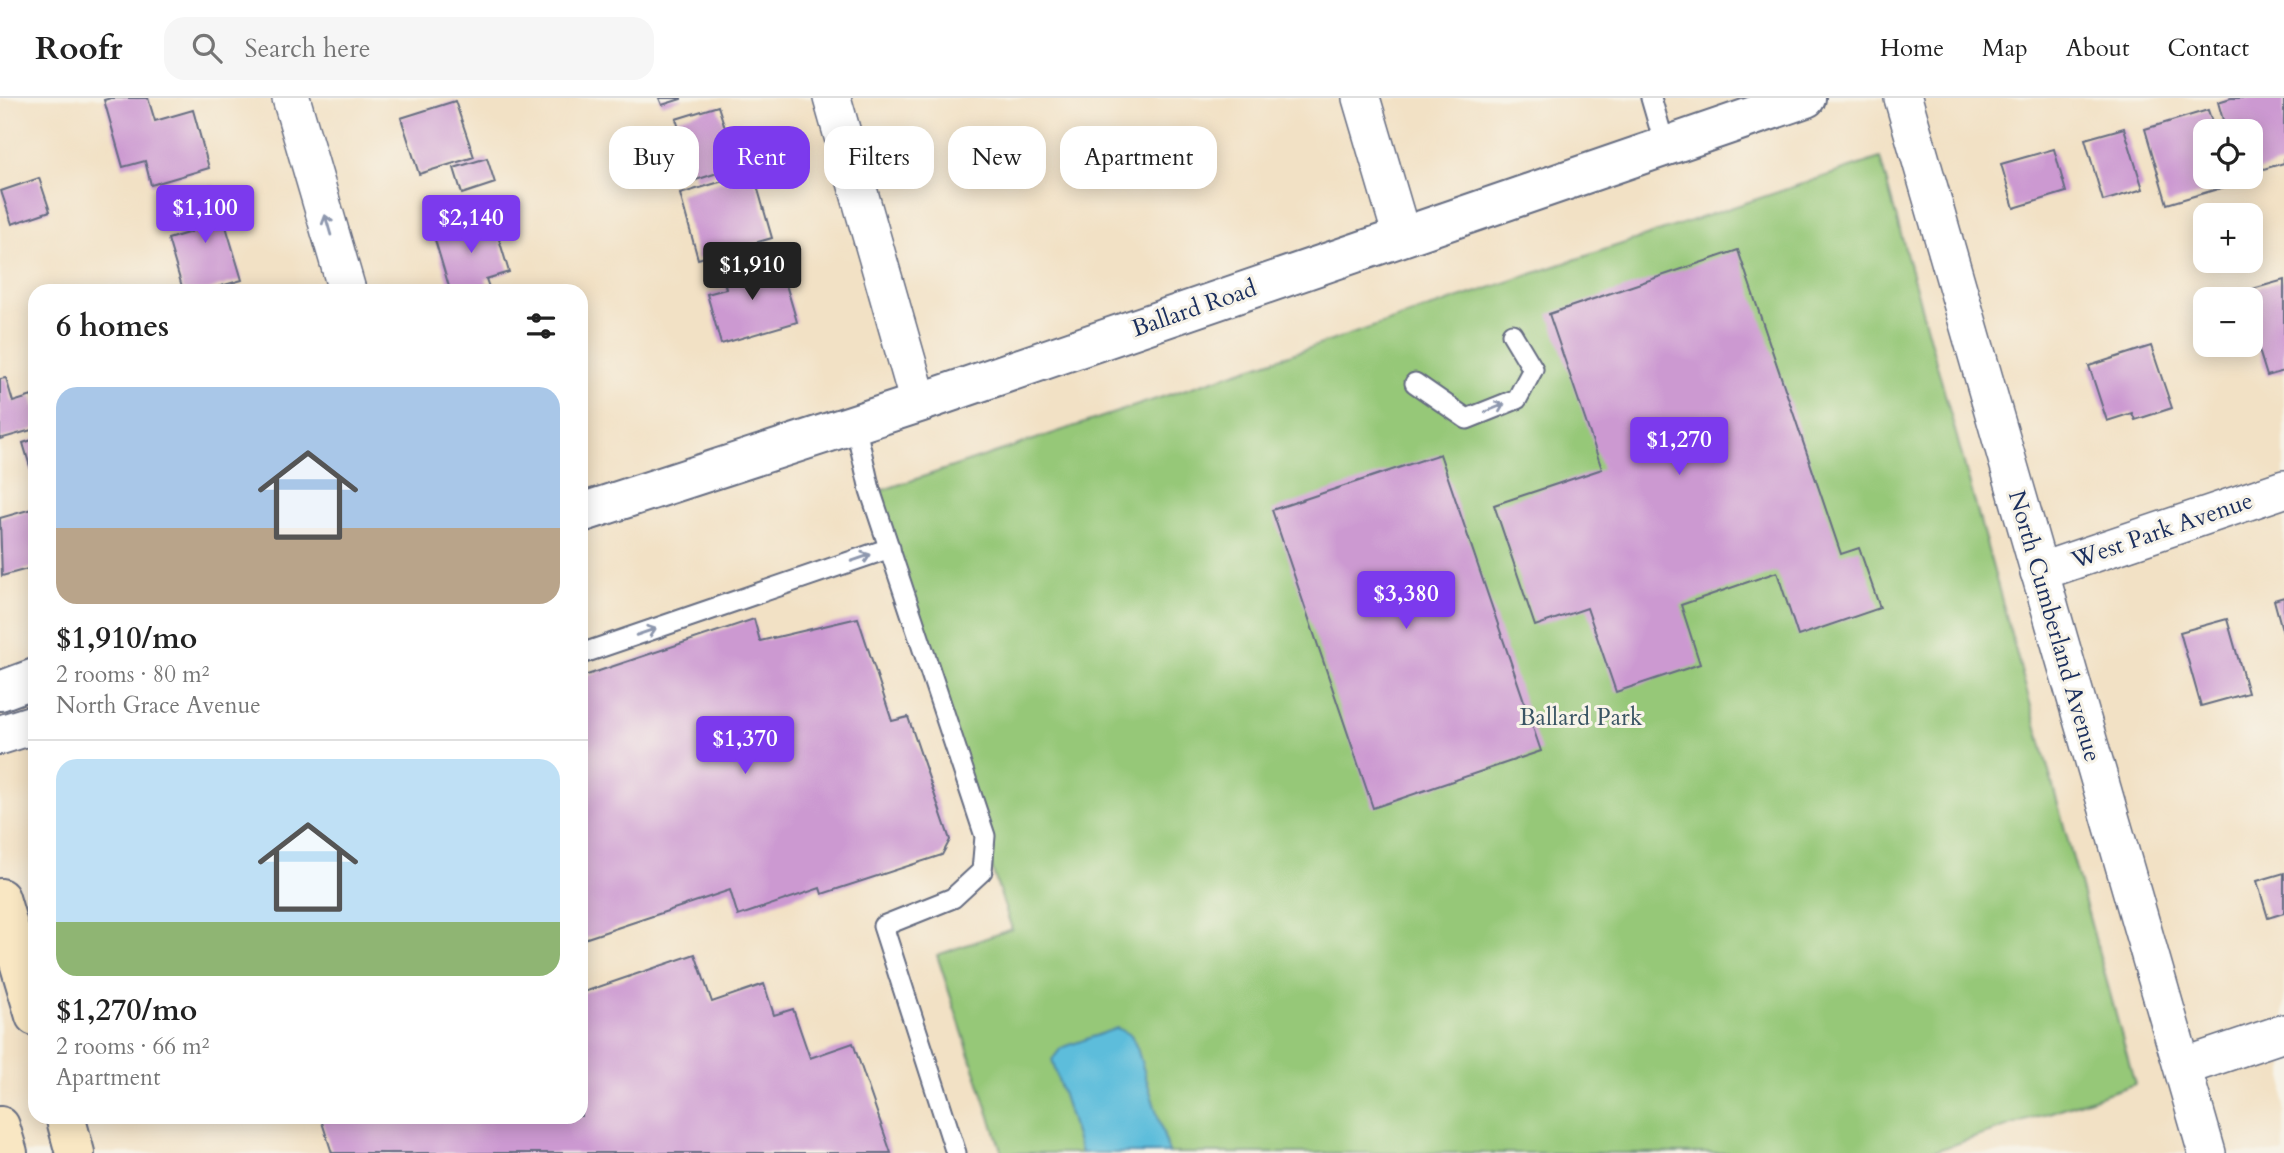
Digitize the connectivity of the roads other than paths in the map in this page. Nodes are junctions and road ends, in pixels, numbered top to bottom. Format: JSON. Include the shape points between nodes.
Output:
{"nodes":[{"id":1,"x":290,"y":98,"type":"edge"},
{"id":2,"x":832,"y":98,"type":"edge"},
{"id":3,"x":1361,"y":98,"type":"edge"},
{"id":4,"x":1651,"y":98,"type":"edge"},
{"id":5,"x":1806,"y":98,"type":"edge"},
{"id":6,"x":1903,"y":98,"type":"edge"},
{"id":7,"x":1665,"y":146,"type":"junction"},
{"id":8,"x":1402,"y":237,"type":"junction"},
{"id":9,"x":345,"y":284,"type":"edge"},
{"id":10,"x":1513,"y":334,"type":"dead end"},
{"id":11,"x":1415,"y":383,"type":"dead end"},
{"id":12,"x":919,"y":403,"type":"junction"},
{"id":13,"x":855,"y":424,"type":"junction"},
{"id":14,"x":2284,"y":489,"type":"edge"},
{"id":15,"x":588,"y":511,"type":"edge"},
{"id":16,"x":890,"y":548,"type":"junction"},
{"id":17,"x":2039,"y":572,"type":"junction"},
{"id":18,"x":588,"y":652,"type":"edge"},
{"id":19,"x":28,"y":681,"type":"edge"},
{"id":20,"x":0,"y":691,"type":"edge"},
{"id":21,"x":28,"y":726,"type":"edge"},
{"id":22,"x":0,"y":735,"type":"edge"},
{"id":23,"x":0,"y":898,"type":"edge"},
{"id":24,"x":28,"y":992,"type":"edge"},
{"id":25,"x":2284,"y":1033,"type":"edge"},
{"id":26,"x":2183,"y":1067,"type":"junction"},
{"id":27,"x":67,"y":1124,"type":"edge"},
{"id":28,"x":0,"y":1126,"type":"edge"},
{"id":29,"x":8,"y":1153,"type":"edge"},
{"id":30,"x":75,"y":1153,"type":"edge"},
{"id":31,"x":956,"y":1153,"type":"edge"},
{"id":32,"x":2207,"y":1153,"type":"edge"}],
"edges":[{"from":9,"to":1,"type":"street","one_way":true},
{"from":2,"to":12,"type":"street"},
{"from":3,"to":8,"type":"street"},
{"from":4,"to":7,"type":"lane"},
{"from":5,"to":7,"type":"street","name":"Ballard Road"},
{"from":6,"to":17,"type":"street","name":"North Cumberland Avenue"},
{"from":7,"to":8,"type":"street","name":"Ballard Road"},
{"from":8,"to":12,"type":"street","name":"Ballard Road"},
{"from":11,"to":10,"type":"lane","one_way":true,"via":[[1467,419],[1517,399],[1532,369]]},
{"from":12,"to":13,"type":"street","name":"Ballard Road"},
{"from":13,"to":15,"type":"street","name":"Ballard Road"},
{"from":13,"to":16,"type":"lane"},
{"from":14,"to":17,"type":"street","name":"West Park Avenue"},
{"from":18,"to":16,"type":"lane","one_way":true},
{"from":16,"to":31,"type":"lane","via":[[985,836],[982,871],[953,898],[883,926]]},
{"from":17,"to":26,"type":"street","name":"North Cumberland Avenue"},
{"from":19,"to":20,"type":"street"},
{"from":21,"to":22,"type":"street"},
{"from":23,"to":24,"type":"main road"},
{"from":25,"to":26,"type":"street"},
{"from":26,"to":32,"type":"street","name":"North Cumberland Avenue"},
{"from":27,"to":30,"type":"main road"},
{"from":28,"to":29,"type":"main road"}]}
